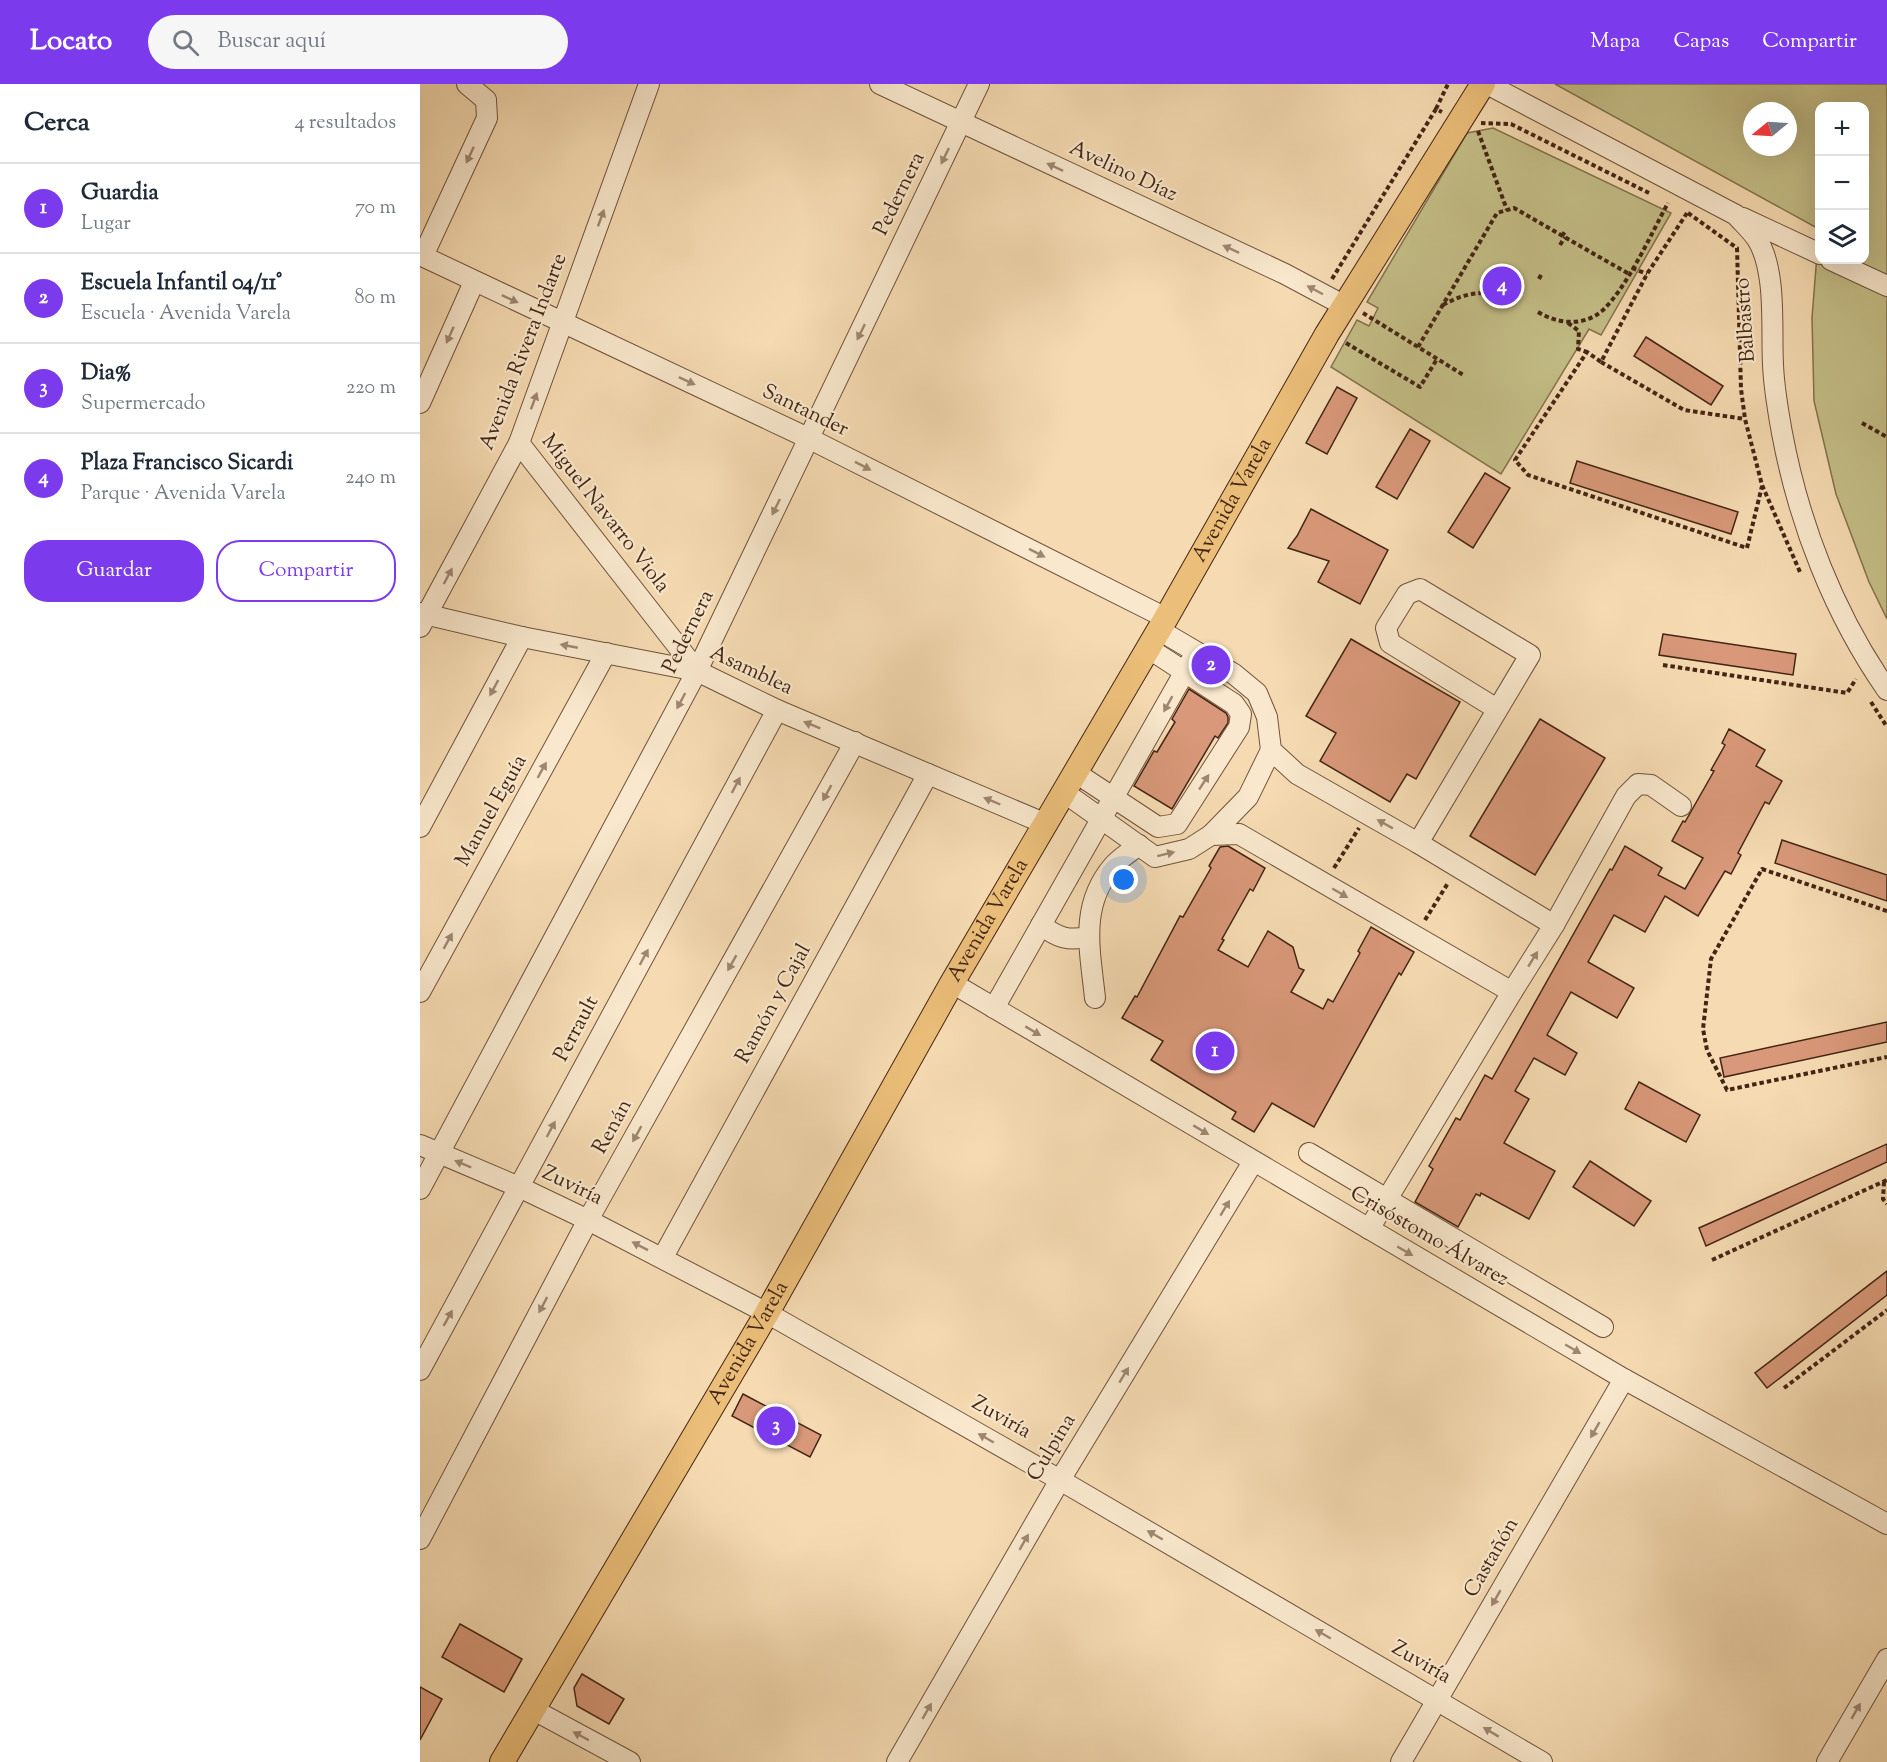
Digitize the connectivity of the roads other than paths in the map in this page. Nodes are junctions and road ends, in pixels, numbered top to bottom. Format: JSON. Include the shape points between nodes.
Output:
{"nodes":[{"id":1,"x":467,"y":84,"type":"edge"},
{"id":2,"x":649,"y":84,"type":"edge"},
{"id":3,"x":880,"y":84,"type":"edge"},
{"id":4,"x":979,"y":84,"type":"edge"},
{"id":5,"x":1485,"y":84,"type":"edge"},
{"id":6,"x":961,"y":123,"type":"junction"},
{"id":7,"x":1736,"y":215,"type":"junction"},
{"id":8,"x":1815,"y":252,"type":"edge"},
{"id":9,"x":422,"y":255,"type":"edge"},
{"id":10,"x":1840,"y":264,"type":"edge"},
{"id":11,"x":474,"y":282,"type":"junction"},
{"id":12,"x":1887,"y":286,"type":"edge"},
{"id":13,"x":1345,"y":306,"type":"junction"},
{"id":14,"x":563,"y":324,"type":"junction"},
{"id":15,"x":420,"y":403,"type":"edge"},
{"id":16,"x":810,"y":439,"type":"junction"},
{"id":17,"x":519,"y":443,"type":"junction"},
{"id":18,"x":422,"y":618,"type":"edge"},
{"id":19,"x":1158,"y":632,"type":"junction"},
{"id":20,"x":522,"y":637,"type":"junction"},
{"id":21,"x":1196,"y":652,"type":"junction"},
{"id":22,"x":606,"y":653,"type":"junction"},
{"id":23,"x":698,"y":671,"type":"junction"},
{"id":24,"x":1186,"y":672,"type":"junction"},
{"id":25,"x":1887,"y":690,"type":"edge"},
{"id":26,"x":1497,"y":709,"type":"junction"},
{"id":27,"x":777,"y":710,"type":"junction"},
{"id":28,"x":855,"y":742,"type":"junction"},
{"id":29,"x":1271,"y":750,"type":"junction"},
{"id":30,"x":928,"y":774,"type":"junction"},
{"id":31,"x":1070,"y":783,"type":"junction"},
{"id":32,"x":1114,"y":799,"type":"junction"},
{"id":33,"x":1681,"y":807,"type":"dead end"},
{"id":34,"x":1101,"y":819,"type":"junction"},
{"id":35,"x":1046,"y":824,"type":"junction"},
{"id":36,"x":420,"y":826,"type":"edge"},
{"id":37,"x":1211,"y":835,"type":"junction"},
{"id":38,"x":1418,"y":843,"type":"junction"},
{"id":39,"x":1139,"y":845,"type":"junction"},
{"id":40,"x":1554,"y":924,"type":"junction"},
{"id":41,"x":1041,"y":925,"type":"junction"},
{"id":42,"x":1088,"y":937,"type":"junction"},
{"id":43,"x":952,"y":983,"type":"junction"},
{"id":44,"x":420,"y":992,"type":"edge"},
{"id":45,"x":1512,"y":992,"type":"junction"},
{"id":46,"x":1095,"y":998,"type":"dead end"},
{"id":47,"x":994,"y":1008,"type":"junction"},
{"id":48,"x":420,"y":1145,"type":"edge"},
{"id":49,"x":1309,"y":1153,"type":"dead end"},
{"id":50,"x":440,"y":1154,"type":"junction"},
{"id":51,"x":1253,"y":1162,"type":"junction"},
{"id":52,"x":519,"y":1187,"type":"junction"},
{"id":53,"x":420,"y":1190,"type":"edge"},
{"id":54,"x":1387,"y":1199,"type":"junction"},
{"id":55,"x":588,"y":1220,"type":"junction"},
{"id":56,"x":1369,"y":1229,"type":"junction"},
{"id":57,"x":663,"y":1257,"type":"junction"},
{"id":58,"x":767,"y":1313,"type":"junction"},
{"id":59,"x":1603,"y":1327,"type":"dead end"},
{"id":60,"x":420,"y":1370,"type":"edge"},
{"id":61,"x":1624,"y":1379,"type":"junction"},
{"id":62,"x":1060,"y":1480,"type":"junction"},
{"id":63,"x":1887,"y":1524,"type":"edge"},
{"id":64,"x":420,"y":1539,"type":"edge"},
{"id":65,"x":1887,"y":1659,"type":"edge"},
{"id":66,"x":1437,"y":1700,"type":"junction"},
{"id":67,"x":532,"y":1709,"type":"junction"},
{"id":68,"x":502,"y":1762,"type":"edge"},
{"id":69,"x":630,"y":1762,"type":"edge"},
{"id":70,"x":897,"y":1762,"type":"edge"},
{"id":71,"x":1401,"y":1762,"type":"edge"},
{"id":72,"x":1542,"y":1762,"type":"edge"},
{"id":73,"x":1827,"y":1762,"type":"edge"}],
"edges":[{"from":1,"to":9,"type":"street","one_way":true,"via":[[486,100],[487,118]]},
{"from":14,"to":2,"type":"street","name":"Avenida Rivera Indarte","one_way":true},
{"from":3,"to":6,"type":"street","name":"Avelino Díaz"},
{"from":4,"to":6,"type":"street","name":"Pedernera"},
{"from":5,"to":7,"type":"street","name":"Balbastro"},
{"from":5,"to":13,"type":"main road","name":"Avenida Varela"},
{"from":13,"to":6,"type":"street","name":"Avelino Díaz","one_way":true,"via":[[1285,274]]},
{"from":6,"to":16,"type":"street","name":"Pedernera","one_way":true},
{"from":7,"to":8,"type":"street"},
{"from":7,"to":25,"type":"street","name":"Balbastro","via":[[1757,239],[1768,269],[1773,367],[1782,432],[1797,496],[1817,558],[1844,617]]},
{"from":9,"to":11,"type":"street","name":"Santander"},
{"from":10,"to":12,"type":"street"},
{"from":11,"to":14,"type":"street","name":"Santander","one_way":true},
{"from":11,"to":15,"type":"street","one_way":true},
{"from":13,"to":19,"type":"main road","name":"Avenida Varela"},
{"from":14,"to":16,"type":"street","name":"Santander","one_way":true},
{"from":17,"to":14,"type":"street","name":"Avenida Rivera Indarte","one_way":true},
{"from":16,"to":19,"type":"street","name":"Santander","one_way":true},
{"from":16,"to":23,"type":"street","name":"Pedernera","one_way":true},
{"from":18,"to":17,"type":"street","name":"Avenida Rivera Indarte","one_way":true},
{"from":17,"to":23,"type":"street","name":"Miguel Navarro Viola"},
{"from":18,"to":20,"type":"street","name":"Asamblea"},
{"from":19,"to":21,"type":"street"},
{"from":19,"to":24,"type":"street"},
{"from":19,"to":31,"type":"main road","name":"Avenida Varela"},
{"from":22,"to":20,"type":"street","name":"Asamblea","one_way":true},
{"from":20,"to":36,"type":"street","one_way":true},
{"from":21,"to":24,"type":"street"},
{"from":21,"to":29,"type":"street","via":[[1257,693],[1267,717]]},
{"from":22,"to":23,"type":"street","name":"Asamblea"},
{"from":44,"to":22,"type":"street","name":"Manuel Eguía","one_way":true},
{"from":23,"to":27,"type":"street","name":"Asamblea"},
{"from":23,"to":50,"type":"street","name":"Pedernera","one_way":true},
{"from":24,"to":32,"type":"street","one_way":true},
{"from":32,"to":24,"type":"street","one_way":true,"via":[[1158,827],[1177,824],[1239,727],[1241,714],[1234,704]]},
{"from":26,"to":26,"type":"street","via":[[1390,643],[1386,628],[1407,594],[1420,590],[1530,655]]},
{"from":26,"to":38,"type":"street"},
{"from":28,"to":27,"type":"street","name":"Asamblea","one_way":true},
{"from":52,"to":27,"type":"street","name":"Perrault","one_way":true},
{"from":28,"to":30,"type":"street","name":"Asamblea"},
{"from":28,"to":55,"type":"street","name":"Renán","one_way":true},
{"from":29,"to":37,"type":"street","via":[[1248,797]]},
{"from":38,"to":29,"type":"street","one_way":true,"via":[[1297,774]]},
{"from":35,"to":30,"type":"street","name":"Asamblea","one_way":true},
{"from":30,"to":57,"type":"street","name":"Ramón y Cajal"},
{"from":31,"to":32,"type":"street"},
{"from":31,"to":34,"type":"street"},
{"from":31,"to":35,"type":"main road","name":"Avenida Varela"},
{"from":32,"to":34,"type":"street"},
{"from":33,"to":40,"type":"street","via":[[1651,785],[1638,784],[1626,796]]},
{"from":34,"to":39,"type":"street"},
{"from":34,"to":41,"type":"street"},
{"from":35,"to":43,"type":"main road","name":"Avenida Varela"},
{"from":39,"to":37,"type":"street","one_way":true,"via":[[1155,857],[1189,849]]},
{"from":37,"to":45,"type":"street","one_way":true,"via":[[1239,834]]},
{"from":38,"to":40,"type":"street"},
{"from":39,"to":42,"type":"street","via":[[1114,866],[1097,890]]},
{"from":45,"to":40,"type":"street","one_way":true},
{"from":41,"to":42,"type":"street","via":[[1063,938]]},
{"from":41,"to":47,"type":"street"},
{"from":42,"to":46,"type":"street"},
{"from":43,"to":47,"type":"street","name":"Crisóstomo Álvarez"},
{"from":43,"to":58,"type":"main road","name":"Avenida Varela"},
{"from":45,"to":54,"type":"street"},
{"from":47,"to":51,"type":"street","name":"Crisóstomo Álvarez","one_way":true},
{"from":48,"to":50,"type":"street","name":"Zuviría"},
{"from":49,"to":54,"type":"street"},
{"from":52,"to":50,"type":"street","name":"Zuviría","one_way":true},
{"from":50,"to":53,"type":"street","name":"Pedernera"},
{"from":51,"to":56,"type":"street","name":"Crisóstomo Álvarez"},
{"from":62,"to":51,"type":"street","name":"Culpina","one_way":true},
{"from":52,"to":55,"type":"street","name":"Zuviría"},
{"from":60,"to":52,"type":"street","name":"Perrault","one_way":true},
{"from":54,"to":56,"type":"street"},
{"from":54,"to":59,"type":"street"},
{"from":57,"to":55,"type":"street","name":"Zuviría","one_way":true},
{"from":55,"to":64,"type":"street","name":"Renán","one_way":true},
{"from":56,"to":61,"type":"street","name":"Crisóstomo Álvarez","one_way":true},
{"from":57,"to":58,"type":"street","name":"Zuviría"},
{"from":62,"to":58,"type":"street","name":"Zuviría","one_way":true},
{"from":58,"to":67,"type":"main road","name":"Avenida Varela"},
{"from":61,"to":63,"type":"street","name":"Crisóstomo Álvarez"},
{"from":61,"to":66,"type":"street","name":"Castañón","one_way":true},
{"from":66,"to":62,"type":"street","name":"Zuviría","one_way":true},
{"from":70,"to":62,"type":"street","name":"Culpina","one_way":true},
{"from":73,"to":65,"type":"street","one_way":true},
{"from":66,"to":71,"type":"street","name":"Castañón"},
{"from":72,"to":66,"type":"street","name":"Zuviría","one_way":true},
{"from":67,"to":68,"type":"main road","name":"Avenida Varela"},
{"from":69,"to":67,"type":"street","one_way":true}]}
